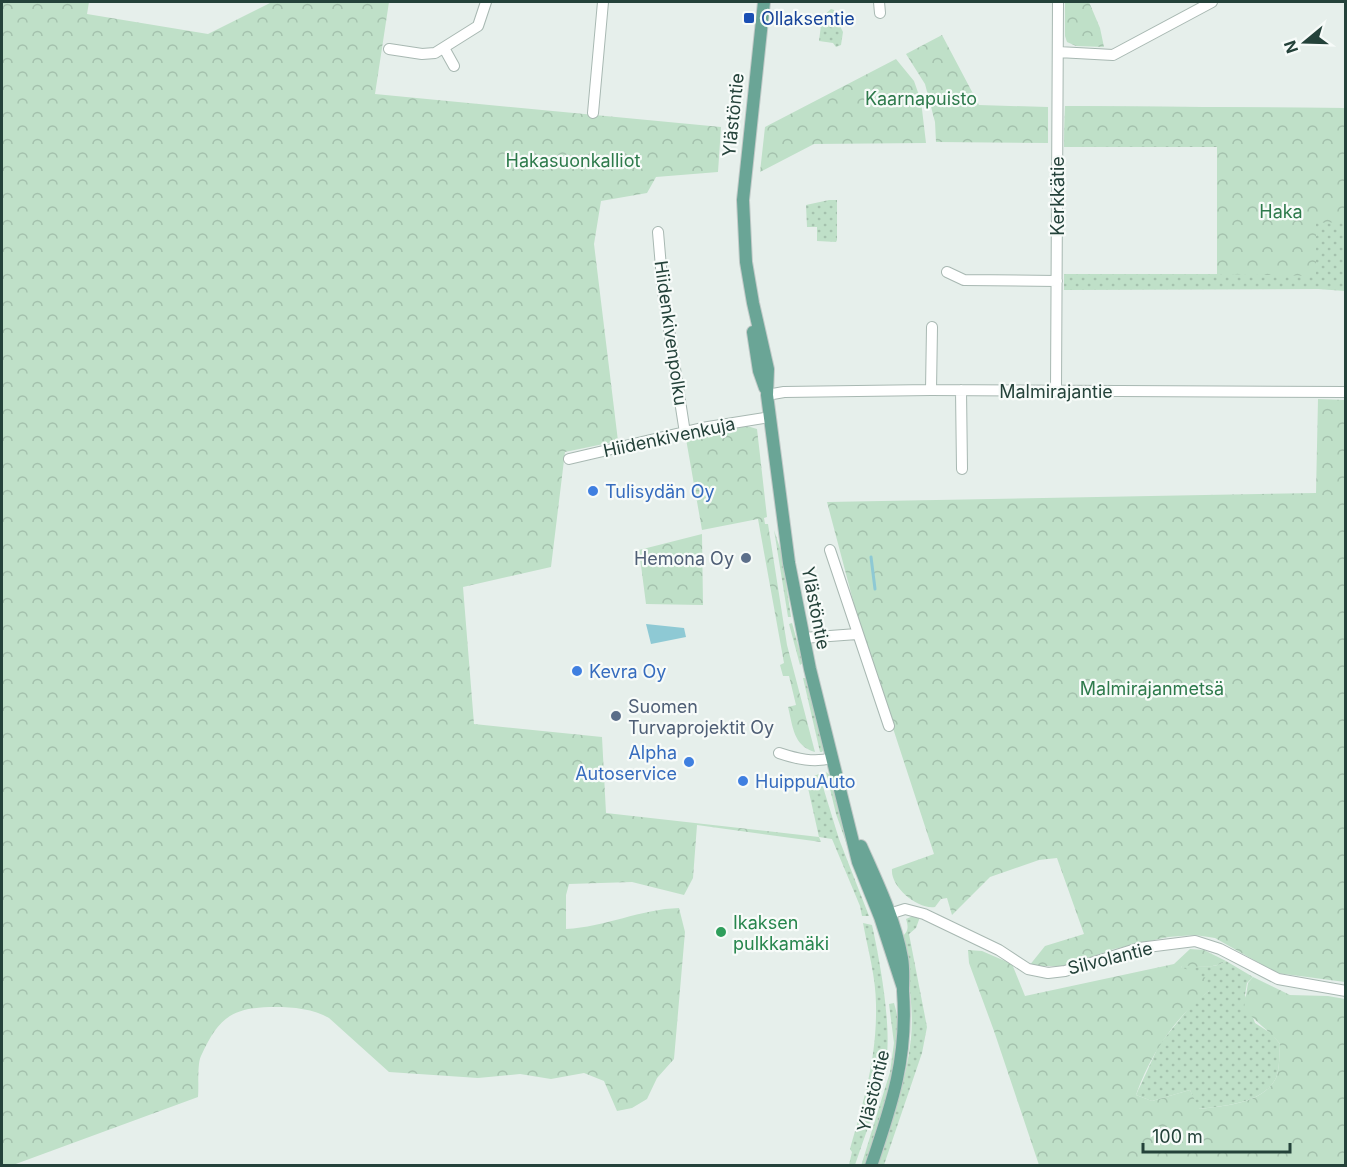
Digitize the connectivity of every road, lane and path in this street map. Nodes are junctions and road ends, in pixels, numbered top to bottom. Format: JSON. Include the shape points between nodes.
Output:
{"nodes":[{"id":1,"x":486,"y":2,"type":"edge"},
{"id":2,"x":603,"y":2,"type":"edge"},
{"id":3,"x":764,"y":2,"type":"edge"},
{"id":4,"x":879,"y":2,"type":"edge"},
{"id":5,"x":1058,"y":2,"type":"edge"},
{"id":6,"x":1212,"y":2,"type":"edge"},
{"id":7,"x":880,"y":14,"type":"dead end"},
{"id":8,"x":444,"y":48,"type":"junction"},
{"id":9,"x":389,"y":49,"type":"dead end"},
{"id":10,"x":1058,"y":52,"type":"junction"},
{"id":11,"x":454,"y":66,"type":"dead end"},
{"id":12,"x":593,"y":113,"type":"dead end"},
{"id":13,"x":658,"y":232,"type":"dead end"},
{"id":14,"x":947,"y":272,"type":"dead end"},
{"id":15,"x":1057,"y":281,"type":"junction"},
{"id":16,"x":932,"y":327,"type":"dead end"},
{"id":17,"x":931,"y":390,"type":"junction"},
{"id":18,"x":961,"y":390,"type":"junction"},
{"id":19,"x":1056,"y":391,"type":"junction"},
{"id":20,"x":1346,"y":392,"type":"edge"},
{"id":21,"x":767,"y":394,"type":"junction"},
{"id":22,"x":770,"y":417,"type":"junction"},
{"id":23,"x":685,"y":433,"type":"junction"},
{"id":24,"x":569,"y":459,"type":"dead end"},
{"id":25,"x":962,"y":469,"type":"dead end"},
{"id":26,"x":830,"y":550,"type":"dead end"},
{"id":27,"x":857,"y":634,"type":"junction"},
{"id":28,"x":803,"y":638,"type":"junction"},
{"id":29,"x":890,"y":726,"type":"dead end"},
{"id":30,"x":778,"y":753,"type":"dead end"},
{"id":31,"x":832,"y":758,"type":"junction"},
{"id":32,"x":884,"y":916,"type":"junction"},
{"id":33,"x":1346,"y":991,"type":"edge"},
{"id":34,"x":871,"y":1166,"type":"edge"}],
"edges":[{"from":1,"to":8,"type":"street","via":[[478,26]]},
{"from":2,"to":12,"type":"street"},
{"from":3,"to":21,"type":"main road","name":"Ylästöntie","via":[[743,200],[754,348]]},
{"from":4,"to":7,"type":"street"},
{"from":5,"to":10,"type":"street","name":"Kerkkätie"},
{"from":6,"to":10,"type":"street","via":[[1113,55]]},
{"from":8,"to":9,"type":"street","via":[[422,54]]},
{"from":8,"to":11,"type":"street"},
{"from":10,"to":15,"type":"street","name":"Kerkkätie"},
{"from":13,"to":23,"type":"street","name":"Hiidenkivenpolku"},
{"from":14,"to":15,"type":"street","via":[[964,280]]},
{"from":15,"to":19,"type":"street","name":"Kerkkätie"},
{"from":16,"to":17,"type":"street"},
{"from":17,"to":18,"type":"street","name":"Malmirajantie"},
{"from":17,"to":21,"type":"street","name":"Malmirajantie"},
{"from":18,"to":19,"type":"street","name":"Malmirajantie"},
{"from":18,"to":25,"type":"street"},
{"from":19,"to":20,"type":"street","name":"Malmirajantie"},
{"from":21,"to":22,"type":"main road","name":"Ylästöntie"},
{"from":22,"to":23,"type":"street","name":"Hiidenkivenkuja"},
{"from":22,"to":28,"type":"main road","name":"Ylästöntie"},
{"from":23,"to":24,"type":"street","name":"Hiidenkivenkuja"},
{"from":26,"to":27,"type":"street"},
{"from":27,"to":28,"type":"street"},
{"from":27,"to":29,"type":"street"},
{"from":28,"to":31,"type":"main road","name":"Ylästöntie"},
{"from":30,"to":31,"type":"street","via":[[820,761]]},
{"from":31,"to":32,"type":"main road","name":"Ylästöntie","via":[[858,862]]},
{"from":32,"to":33,"type":"street","name":"Silvolantie","via":[[905,909],[924,914],[1028,969],[1048,973],[1139,948],[1195,941],[1220,949],[1278,979]]},
{"from":32,"to":34,"type":"main road","name":"Ylästöntie","via":[[903,988],[905,1026],[902,1059]]}]}
